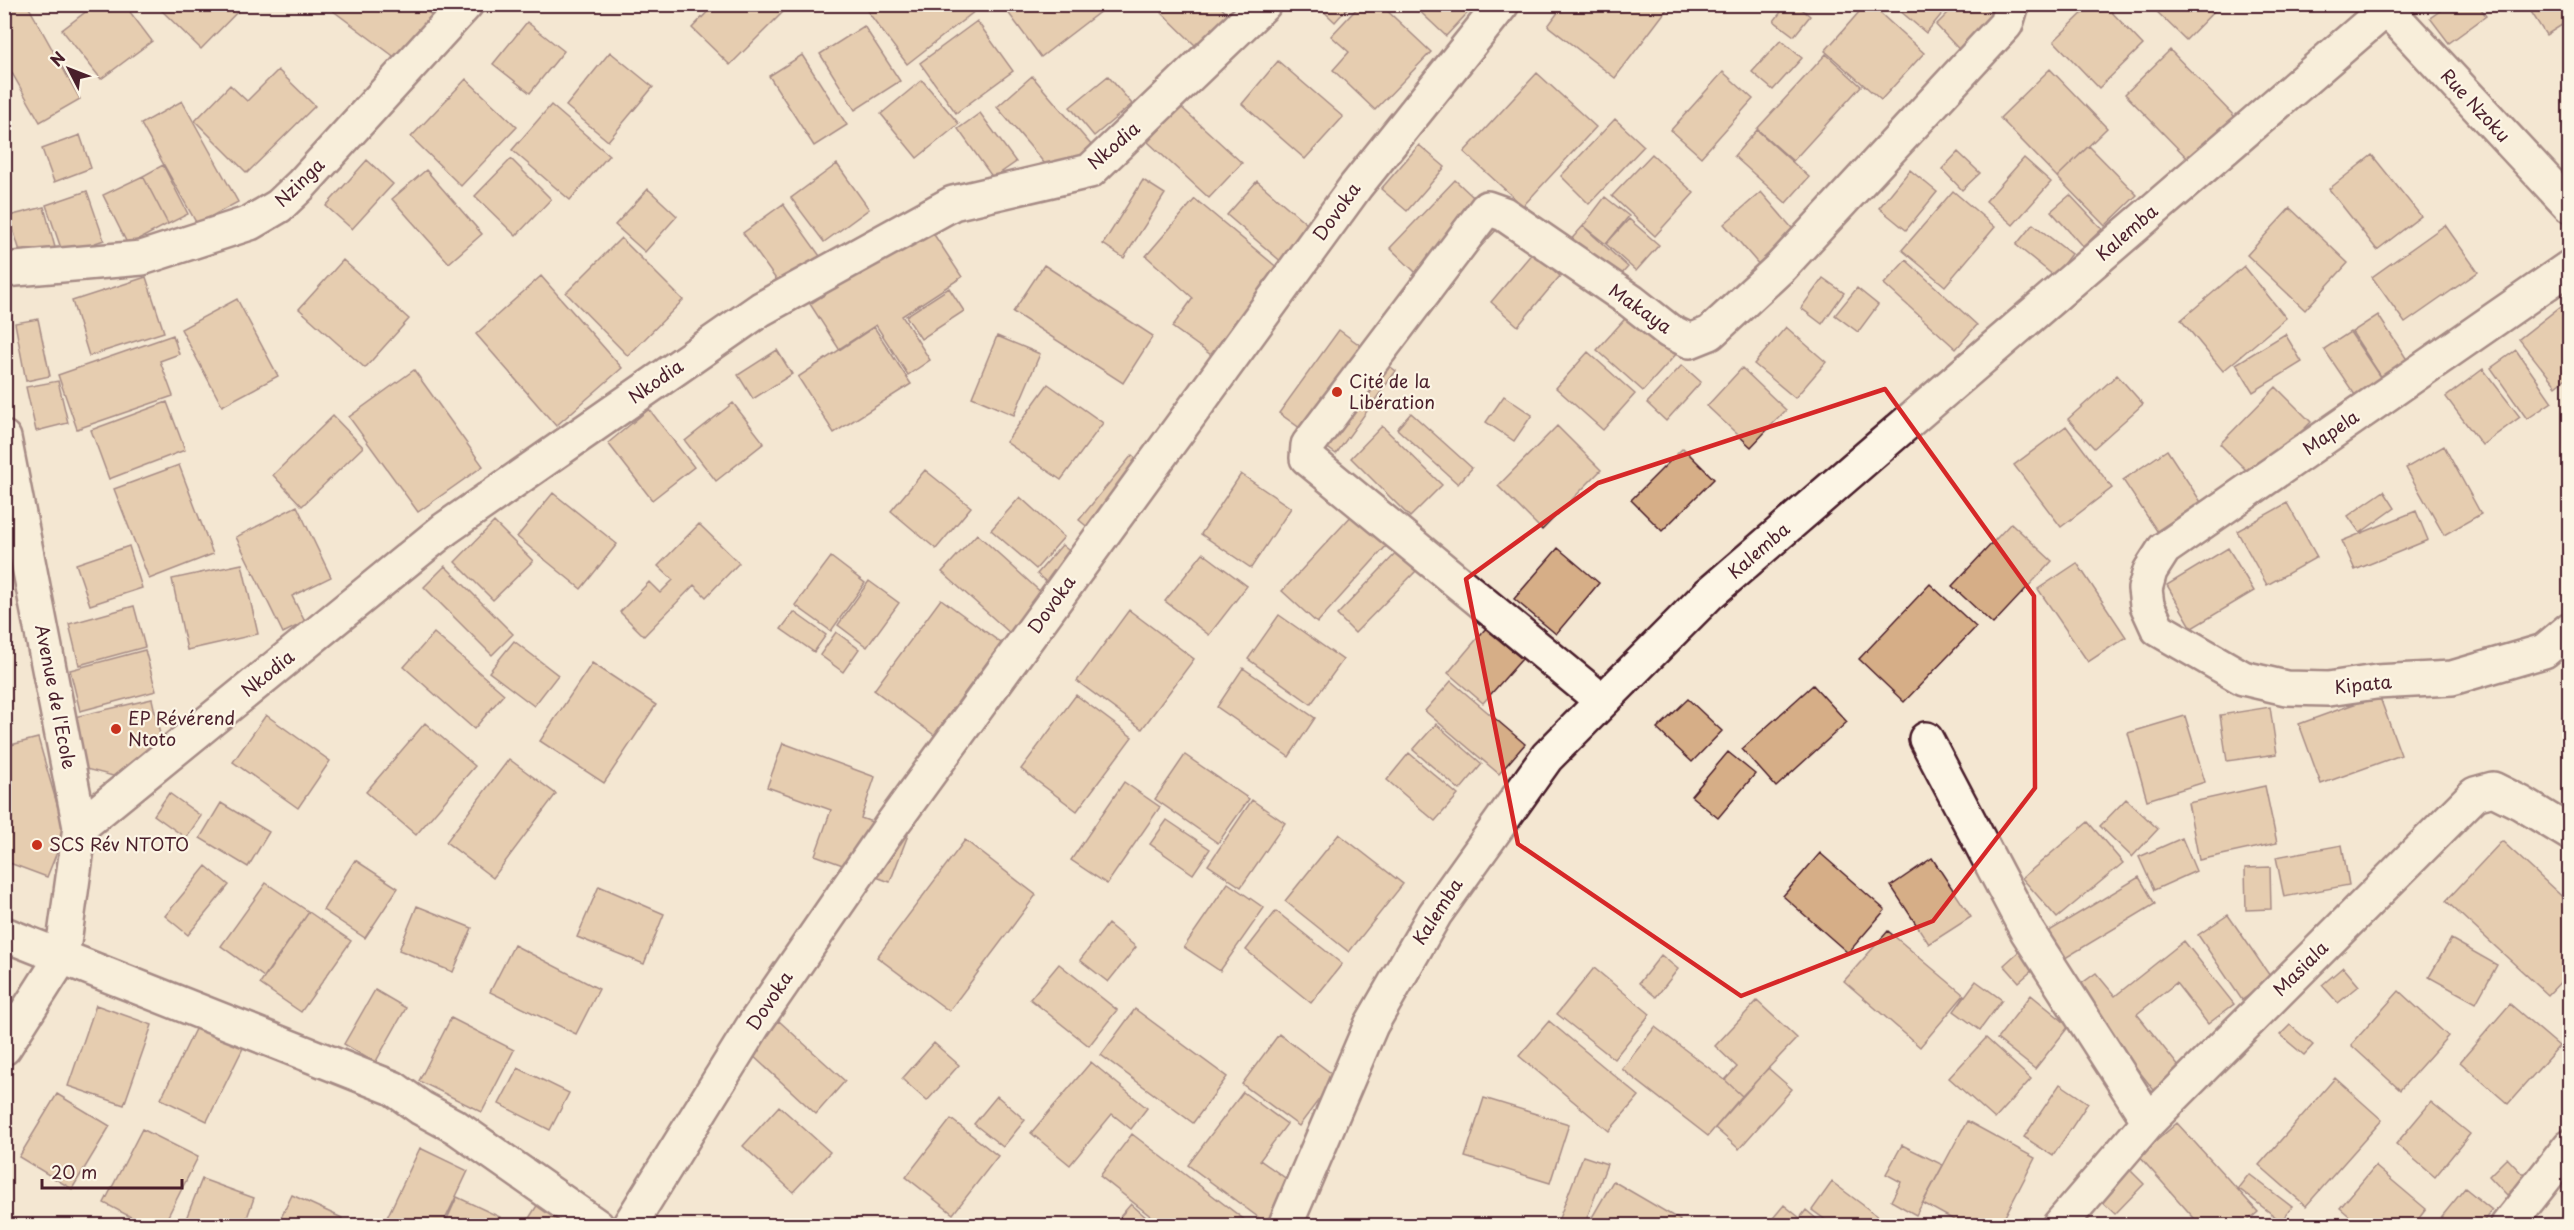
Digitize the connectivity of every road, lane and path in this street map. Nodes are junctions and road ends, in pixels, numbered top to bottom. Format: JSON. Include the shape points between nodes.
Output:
{"nodes":[{"id":1,"x":466,"y":4,"type":"edge"},
{"id":2,"x":1264,"y":4,"type":"edge"},
{"id":3,"x":1502,"y":4,"type":"edge"},
{"id":4,"x":2012,"y":4,"type":"edge"},
{"id":5,"x":2386,"y":6,"type":"edge"},
{"id":6,"x":2564,"y":190,"type":"edge"},
{"id":7,"x":2570,"y":267,"type":"edge"},
{"id":8,"x":4,"y":270,"type":"edge"},
{"id":9,"x":4,"y":438,"type":"edge"},
{"id":10,"x":2158,"y":629,"type":"joint"},
{"id":11,"x":2570,"y":629,"type":"edge"},
{"id":12,"x":1602,"y":701,"type":"junction"},
{"id":13,"x":1926,"y":739,"type":"dead end"},
{"id":14,"x":80,"y":827,"type":"junction"},
{"id":15,"x":2570,"y":833,"type":"edge"},
{"id":16,"x":4,"y":934,"type":"edge"},
{"id":17,"x":62,"y":957,"type":"junction"},
{"id":18,"x":4,"y":1048,"type":"edge"},
{"id":19,"x":2149,"y":1121,"type":"junction"},
{"id":20,"x":2570,"y":1146,"type":"edge"},
{"id":21,"x":597,"y":1226,"type":"edge"},
{"id":22,"x":629,"y":1226,"type":"edge"},
{"id":23,"x":1285,"y":1226,"type":"edge"},
{"id":24,"x":2059,"y":1226,"type":"edge"},
{"id":25,"x":2507,"y":1226,"type":"edge"}],
"edges":[{"from":1,"to":8,"type":"street","name":"Nzinga","via":[[301,185],[279,206],[250,223],[142,258]]},
{"from":2,"to":14,"type":"street","name":"Nkodia","via":[[1090,171],[953,202],[761,309],[445,529]]},
{"from":3,"to":22,"type":"street","name":"Dovoka","via":[[1356,186],[890,827],[753,1026]]},
{"from":4,"to":12,"type":"street","name":"Makaya","via":[[2006,24],[1781,267],[1710,333],[1690,341],[1669,331],[1504,214],[1487,208],[1308,445],[1307,458]]},
{"from":5,"to":6,"type":"street","name":"Rue Nzoku"},
{"from":5,"to":12,"type":"street","name":"Kalemba","via":[[1709,594]]},
{"from":7,"to":10,"type":"street","name":"Mapela","via":[[2164,549],[2150,571],[2145,589],[2147,605]]},
{"from":9,"to":14,"type":"street","name":"Avenue de l'Ecole"},
{"from":10,"to":11,"type":"street","name":"Kipata","via":[[2243,678],[2286,688],[2328,689],[2452,678],[2544,651]]},
{"from":12,"to":23,"type":"street","name":"Kalemba","via":[[1547,757],[1435,914],[1371,1025]]},
{"from":13,"to":19,"type":"street","via":[[2027,931]]},
{"from":14,"to":17,"type":"street","name":"Avenue de l'Ecole"},
{"from":15,"to":19,"type":"street","name":"Masiala","via":[[2493,789],[2475,794]]},
{"from":16,"to":17,"type":"street"},
{"from":17,"to":18,"type":"street"},
{"from":17,"to":21,"type":"street","via":[[393,1088]]},
{"from":19,"to":24,"type":"street","name":"Masiala"},
{"from":20,"to":25,"type":"street"}]}
